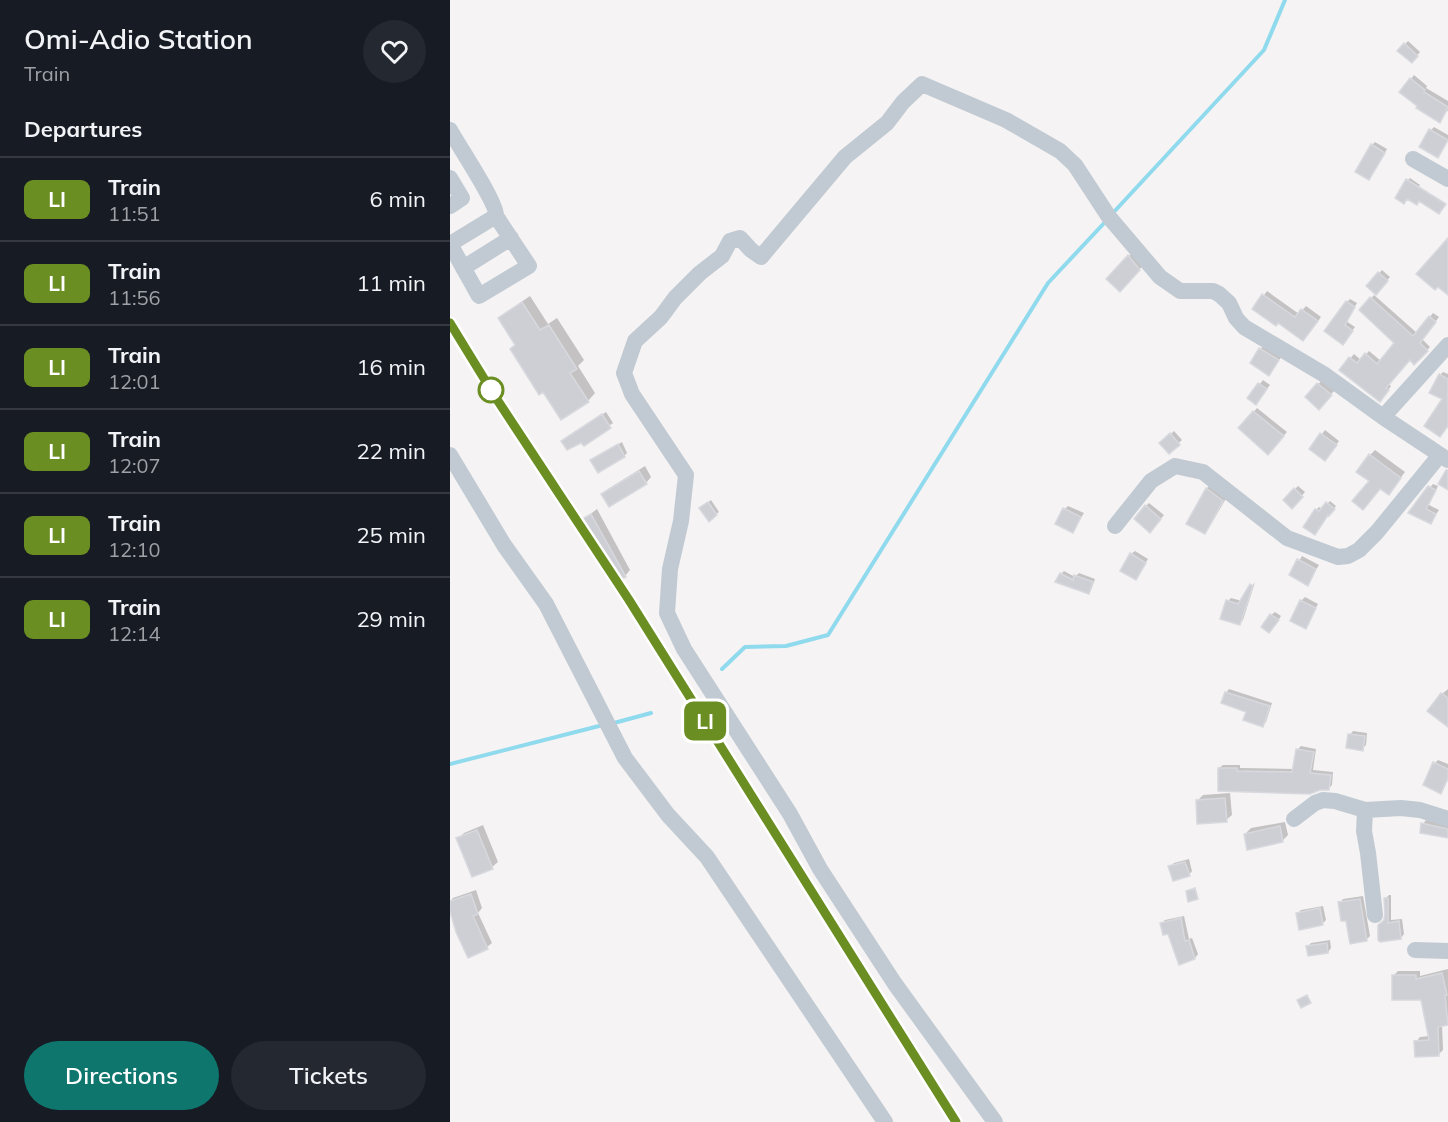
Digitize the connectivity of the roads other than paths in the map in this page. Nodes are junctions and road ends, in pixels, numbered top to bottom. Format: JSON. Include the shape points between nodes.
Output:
{"nodes":[{"id":1,"x":450,"y":130,"type":"edge"},
{"id":2,"x":1413,"y":159,"type":"dead end"},
{"id":3,"x":450,"y":178,"type":"edge"},
{"id":4,"x":1448,"y":179,"type":"edge"},
{"id":5,"x":450,"y":206,"type":"edge"},
{"id":6,"x":496,"y":216,"type":"junction"},
{"id":7,"x":511,"y":238,"type":"junction"},
{"id":8,"x":463,"y":268,"type":"junction"},
{"id":9,"x":1448,"y":345,"type":"edge"},
{"id":10,"x":1383,"y":417,"type":"junction"},
{"id":11,"x":450,"y":455,"type":"edge"},
{"id":12,"x":1444,"y":458,"type":"edge"},
{"id":13,"x":1116,"y":526,"type":"dead end"},
{"id":14,"x":1365,"y":810,"type":"junction"},
{"id":15,"x":1294,"y":819,"type":"dead end"},
{"id":16,"x":1448,"y":819,"type":"edge"},
{"id":17,"x":1375,"y":915,"type":"dead end"},
{"id":18,"x":1416,"y":950,"type":"dead end"},
{"id":19,"x":1448,"y":951,"type":"edge"},
{"id":20,"x":885,"y":1122,"type":"edge"},
{"id":21,"x":995,"y":1122,"type":"edge"}],
"edges":[{"from":1,"to":6,"type":"street","via":[[488,192]]},
{"from":2,"to":4,"type":"street"},
{"from":3,"to":5,"type":"street","via":[[462,198]]},
{"from":6,"to":7,"type":"street"},
{"from":6,"to":8,"type":"street","via":[[450,244]]},
{"from":7,"to":8,"type":"street"},
{"from":7,"to":8,"type":"street","via":[[529,266],[479,296]]},
{"from":9,"to":10,"type":"street"},
{"from":10,"to":12,"type":"street"},
{"from":10,"to":21,"type":"street","via":[[1325,375],[1244,327],[1219,294],[1180,291],[1160,277],[1109,217],[1075,165],[1060,151],[1005,120],[922,84],[887,123],[845,157],[761,257],[740,238],[730,241],[722,256],[700,273],[635,342],[624,373],[632,394],[686,475],[670,569],[667,613],[684,649],[790,814],[820,869],[895,984]]},
{"from":11,"to":20,"type":"street","via":[[504,545],[546,604],[625,758],[668,815],[708,857]]},
{"from":12,"to":13,"type":"street","via":[[1377,532],[1348,556],[1338,557],[1287,538],[1203,471],[1175,466],[1151,481]]},
{"from":14,"to":15,"type":"street","via":[[1323,800]]},
{"from":14,"to":16,"type":"street","via":[[1420,810]]},
{"from":14,"to":17,"type":"street"},
{"from":18,"to":19,"type":"street"}]}
